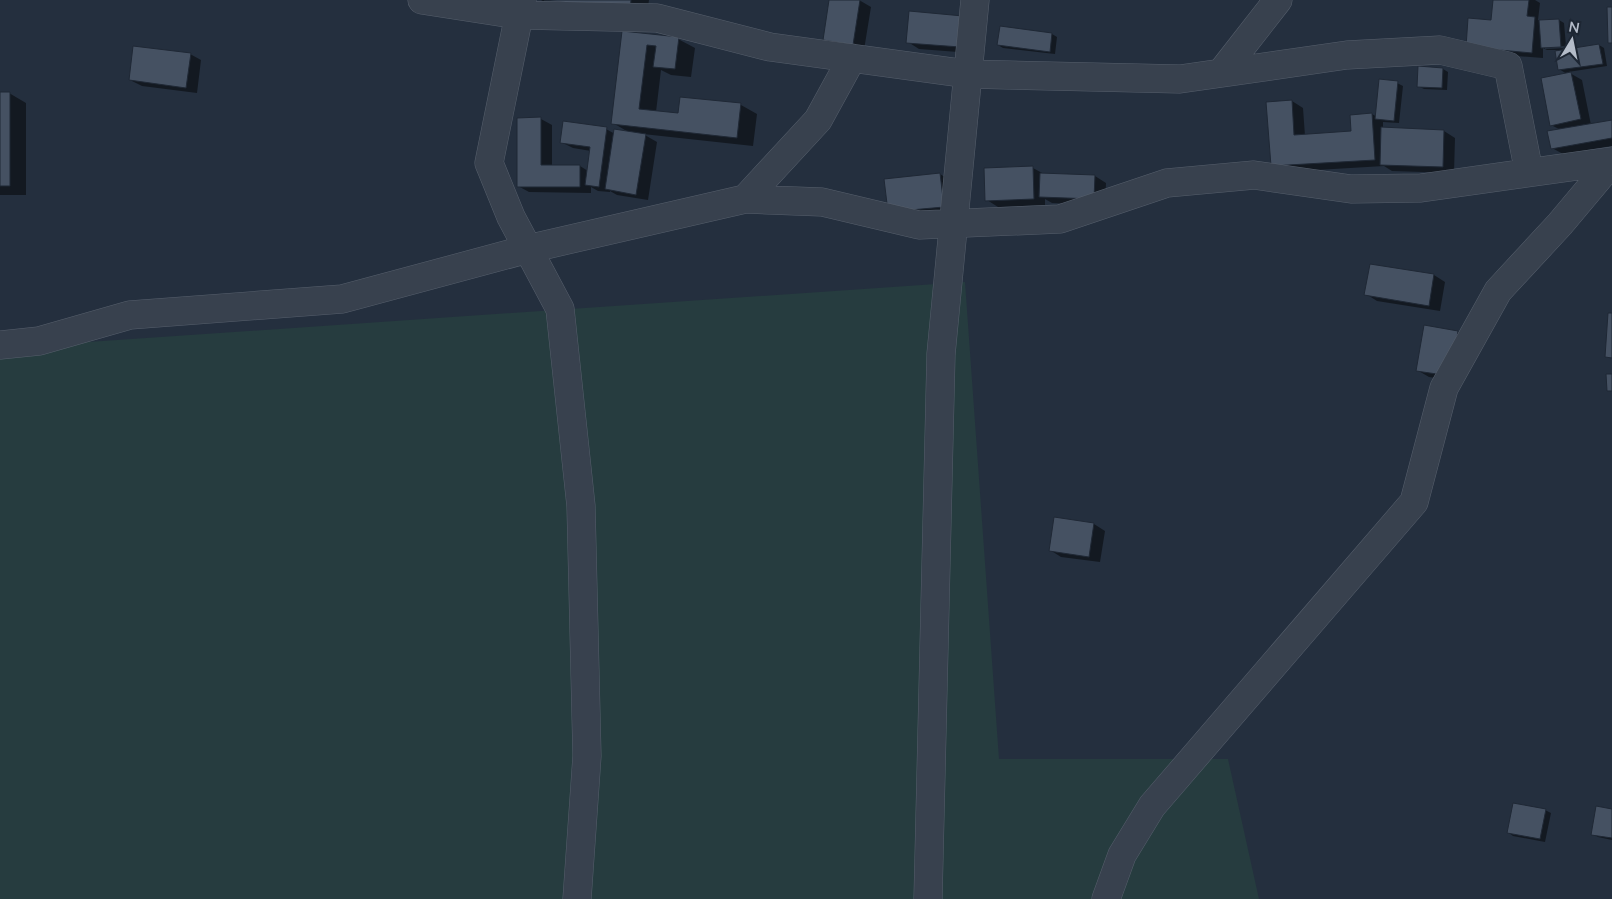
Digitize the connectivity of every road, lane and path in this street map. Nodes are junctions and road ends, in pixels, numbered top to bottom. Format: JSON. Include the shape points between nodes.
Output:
{"nodes":[{"id":1,"x":422,"y":0,"type":"edge"},
{"id":2,"x":975,"y":0,"type":"edge"},
{"id":3,"x":1278,"y":0,"type":"edge"},
{"id":4,"x":521,"y":8,"type":"edge"},
{"id":5,"x":852,"y":58,"type":"junction"},
{"id":6,"x":1221,"y":73,"type":"junction"},
{"id":7,"x":968,"y":74,"type":"junction"},
{"id":8,"x":1612,"y":162,"type":"edge"},
{"id":9,"x":1529,"y":172,"type":"junction"},
{"id":10,"x":745,"y":200,"type":"junction"},
{"id":11,"x":954,"y":222,"type":"junction"},
{"id":12,"x":528,"y":249,"type":"junction"},
{"id":13,"x":0,"y":345,"type":"edge"},
{"id":14,"x":576,"y":899,"type":"edge"},
{"id":15,"x":928,"y":899,"type":"edge"},
{"id":16,"x":1106,"y":899,"type":"edge"}],
"edges":[{"from":1,"to":4,"type":"street"},
{"from":2,"to":7,"type":"street"},
{"from":3,"to":6,"type":"street"},
{"from":4,"to":5,"type":"street","via":[[656,18],[770,47]]},
{"from":4,"to":12,"type":"street","via":[[489,163]]},
{"from":5,"to":7,"type":"street"},
{"from":5,"to":10,"type":"street","via":[[818,120]]},
{"from":6,"to":7,"type":"street","via":[[1180,79]]},
{"from":6,"to":9,"type":"street","via":[[1347,55],[1440,50],[1508,66]]},
{"from":7,"to":11,"type":"street"},
{"from":8,"to":9,"type":"street"},
{"from":8,"to":16,"type":"street","via":[[1498,291],[1444,388],[1414,502],[1152,806],[1122,855]]},
{"from":9,"to":11,"type":"street","via":[[1421,188],[1351,189],[1254,175],[1225,177],[1167,183],[1060,219]]},
{"from":10,"to":11,"type":"street","via":[[822,202],[919,225]]},
{"from":10,"to":12,"type":"street"},
{"from":11,"to":15,"type":"street","via":[[940,354]]},
{"from":12,"to":13,"type":"street","via":[[342,300],[130,315],[39,341]]},
{"from":12,"to":14,"type":"street","via":[[560,309],[581,506],[587,756]]}]}
